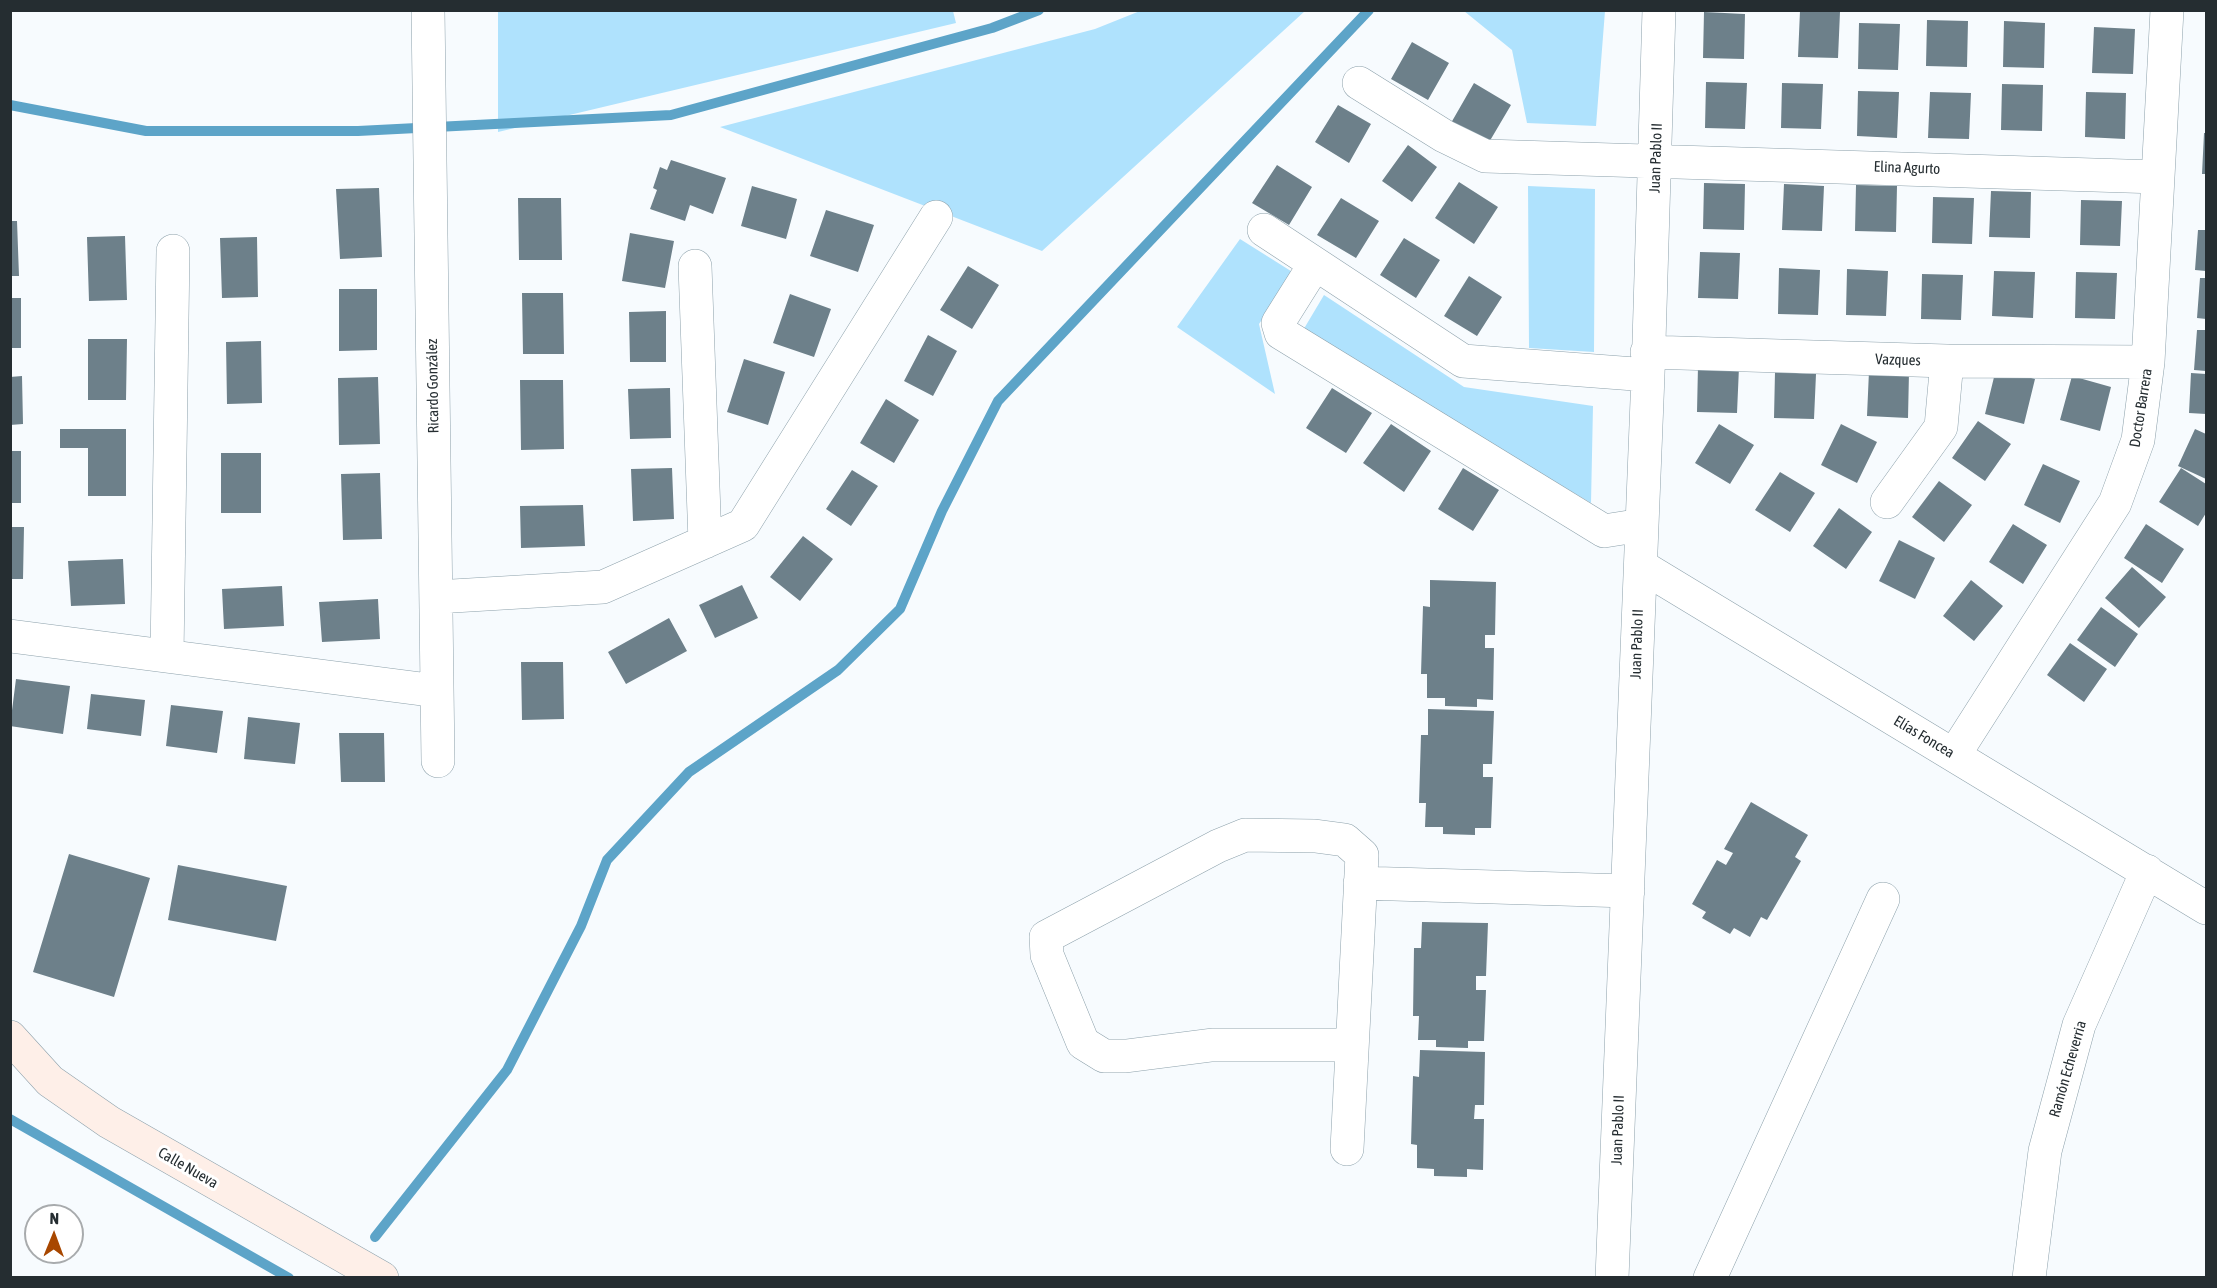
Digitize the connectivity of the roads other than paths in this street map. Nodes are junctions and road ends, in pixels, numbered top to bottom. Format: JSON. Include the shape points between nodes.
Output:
{"nodes":[{"id":1,"x":428,"y":10,"type":"edge"},
{"id":2,"x":1659,"y":10,"type":"edge"},
{"id":3,"x":2167,"y":10,"type":"edge"},
{"id":4,"x":1359,"y":83,"type":"dead end"},
{"id":5,"x":1656,"y":159,"type":"junction"},
{"id":6,"x":2158,"y":177,"type":"junction"},
{"id":7,"x":936,"y":217,"type":"dead end"},
{"id":8,"x":1264,"y":230,"type":"dead end"},
{"id":9,"x":173,"y":251,"type":"dead end"},
{"id":10,"x":1315,"y":264,"type":"junction"},
{"id":11,"x":695,"y":266,"type":"dead end"},
{"id":12,"x":1947,"y":361,"type":"junction"},
{"id":13,"x":2148,"y":362,"type":"junction"},
{"id":14,"x":1648,"y":364,"type":"junction"},
{"id":15,"x":1887,"y":502,"type":"dead end"},
{"id":16,"x":1642,"y":525,"type":"junction"},
{"id":17,"x":705,"y":542,"type":"junction"},
{"id":18,"x":1641,"y":566,"type":"junction"},
{"id":19,"x":436,"y":597,"type":"junction"},
{"id":20,"x":10,"y":636,"type":"edge"},
{"id":21,"x":168,"y":656,"type":"junction"},
{"id":22,"x":437,"y":691,"type":"junction"},
{"id":23,"x":1954,"y":755,"type":"junction"},
{"id":24,"x":438,"y":761,"type":"dead end"},
{"id":25,"x":2147,"y":871,"type":"junction"},
{"id":26,"x":1360,"y":884,"type":"junction"},
{"id":27,"x":1628,"y":891,"type":"junction"},
{"id":28,"x":1883,"y":899,"type":"dead end"},
{"id":29,"x":2206,"y":908,"type":"edge"},
{"id":30,"x":10,"y":1037,"type":"edge"},
{"id":31,"x":1352,"y":1045,"type":"junction"},
{"id":32,"x":1347,"y":1149,"type":"dead end"},
{"id":33,"x":382,"y":1278,"type":"edge"},
{"id":34,"x":1612,"y":1278,"type":"edge"},
{"id":35,"x":1710,"y":1278,"type":"edge"},
{"id":36,"x":2028,"y":1278,"type":"edge"}],
"edges":[{"from":1,"to":19,"type":"street","name":"Ricardo González"},
{"from":2,"to":5,"type":"street","name":"Juan Pablo II"},
{"from":3,"to":6,"type":"street","name":"Doctor Barrera"},
{"from":4,"to":5,"type":"street","name":"Elina Agurto","via":[[1444,136],[1485,156]]},
{"from":5,"to":6,"type":"street","name":"Elina Agurto"},
{"from":5,"to":14,"type":"street","name":"Juan Pablo II"},
{"from":6,"to":13,"type":"street","name":"Doctor Barrera"},
{"from":7,"to":17,"type":"street","via":[[743,525]]},
{"from":8,"to":10,"type":"street","name":"Vazques"},
{"from":9,"to":21,"type":"street"},
{"from":10,"to":14,"type":"street","name":"Vazques","via":[[1462,361]]},
{"from":10,"to":16,"type":"street","via":[[1278,323],[1281,333],[1604,531]]},
{"from":11,"to":17,"type":"street"},
{"from":12,"to":13,"type":"street","name":"Vazques"},
{"from":12,"to":14,"type":"street","name":"Vazques"},
{"from":12,"to":15,"type":"street","via":[[1941,427]]},
{"from":13,"to":23,"type":"street","name":"Doctor Barrera","via":[[2138,440],[2115,503]]},
{"from":14,"to":16,"type":"street","name":"Juan Pablo II"},
{"from":16,"to":18,"type":"street","name":"Juan Pablo II"},
{"from":17,"to":19,"type":"street","via":[[603,587]]},
{"from":18,"to":23,"type":"street","name":"Elías Foncea"},
{"from":18,"to":27,"type":"street","name":"Juan Pablo II"},
{"from":19,"to":22,"type":"street","name":"Ricardo González"},
{"from":20,"to":21,"type":"street"},
{"from":21,"to":22,"type":"street"},
{"from":22,"to":24,"type":"street","name":"Ricardo González"},
{"from":23,"to":25,"type":"street","name":"Elías Foncea"},
{"from":25,"to":29,"type":"street","name":"Elías Foncea"},
{"from":25,"to":36,"type":"street","name":"Ramón Echeverria","via":[[2079,1025],[2044,1150]]},
{"from":26,"to":27,"type":"street"},
{"from":26,"to":31,"type":"street"},
{"from":26,"to":31,"type":"street","via":[[1362,855],[1346,840],[1245,835],[1046,936],[1047,955],[1083,1042],[1104,1056],[1212,1045]]},
{"from":27,"to":34,"type":"street","name":"Juan Pablo II"},
{"from":28,"to":35,"type":"street"},
{"from":30,"to":33,"type":"street","name":"Calle Nueva","via":[[50,1081],[109,1122]]},
{"from":31,"to":32,"type":"street"}]}
